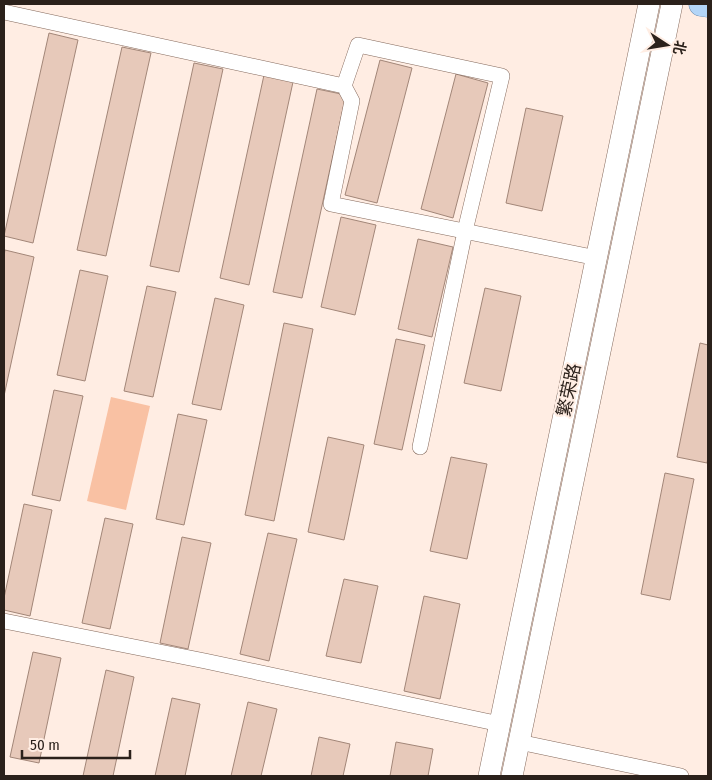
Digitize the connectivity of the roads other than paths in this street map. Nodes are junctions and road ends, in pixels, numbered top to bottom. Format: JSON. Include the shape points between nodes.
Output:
{"nodes":[{"id":1,"x":649,"y":4,"type":"edge"},
{"id":2,"x":672,"y":4,"type":"edge"},
{"id":3,"x":701,"y":4,"type":"edge"},
{"id":4,"x":708,"y":5,"type":"edge"},
{"id":5,"x":4,"y":12,"type":"edge"},
{"id":6,"x":344,"y":86,"type":"junction"},
{"id":7,"x":465,"y":231,"type":"junction"},
{"id":8,"x":597,"y":258,"type":"junction"},
{"id":9,"x":420,"y":447,"type":"dead end"},
{"id":10,"x":4,"y":621,"type":"edge"},
{"id":11,"x":500,"y":724,"type":"junction"},
{"id":12,"x":519,"y":742,"type":"junction"},
{"id":13,"x":489,"y":776,"type":"edge"},
{"id":14,"x":512,"y":776,"type":"edge"},
{"id":15,"x":681,"y":776,"type":"edge"}],
"edges":[{"from":1,"to":8,"type":"main road","name":"繁荣路"},
{"from":2,"to":12,"type":"main road","name":"繁荣路"},
{"from":3,"to":4,"type":"main road"},
{"from":5,"to":6,"type":"street"},
{"from":6,"to":7,"type":"street","via":[[352,101],[331,204]]},
{"from":6,"to":7,"type":"street","via":[[358,45],[502,76]]},
{"from":7,"to":8,"type":"street"},
{"from":7,"to":9,"type":"street"},
{"from":8,"to":11,"type":"main road","name":"繁荣路"},
{"from":10,"to":11,"type":"street"},
{"from":11,"to":13,"type":"main road","name":"繁荣路"},
{"from":12,"to":14,"type":"main road","name":"繁荣路"},
{"from":12,"to":15,"type":"street"}]}
